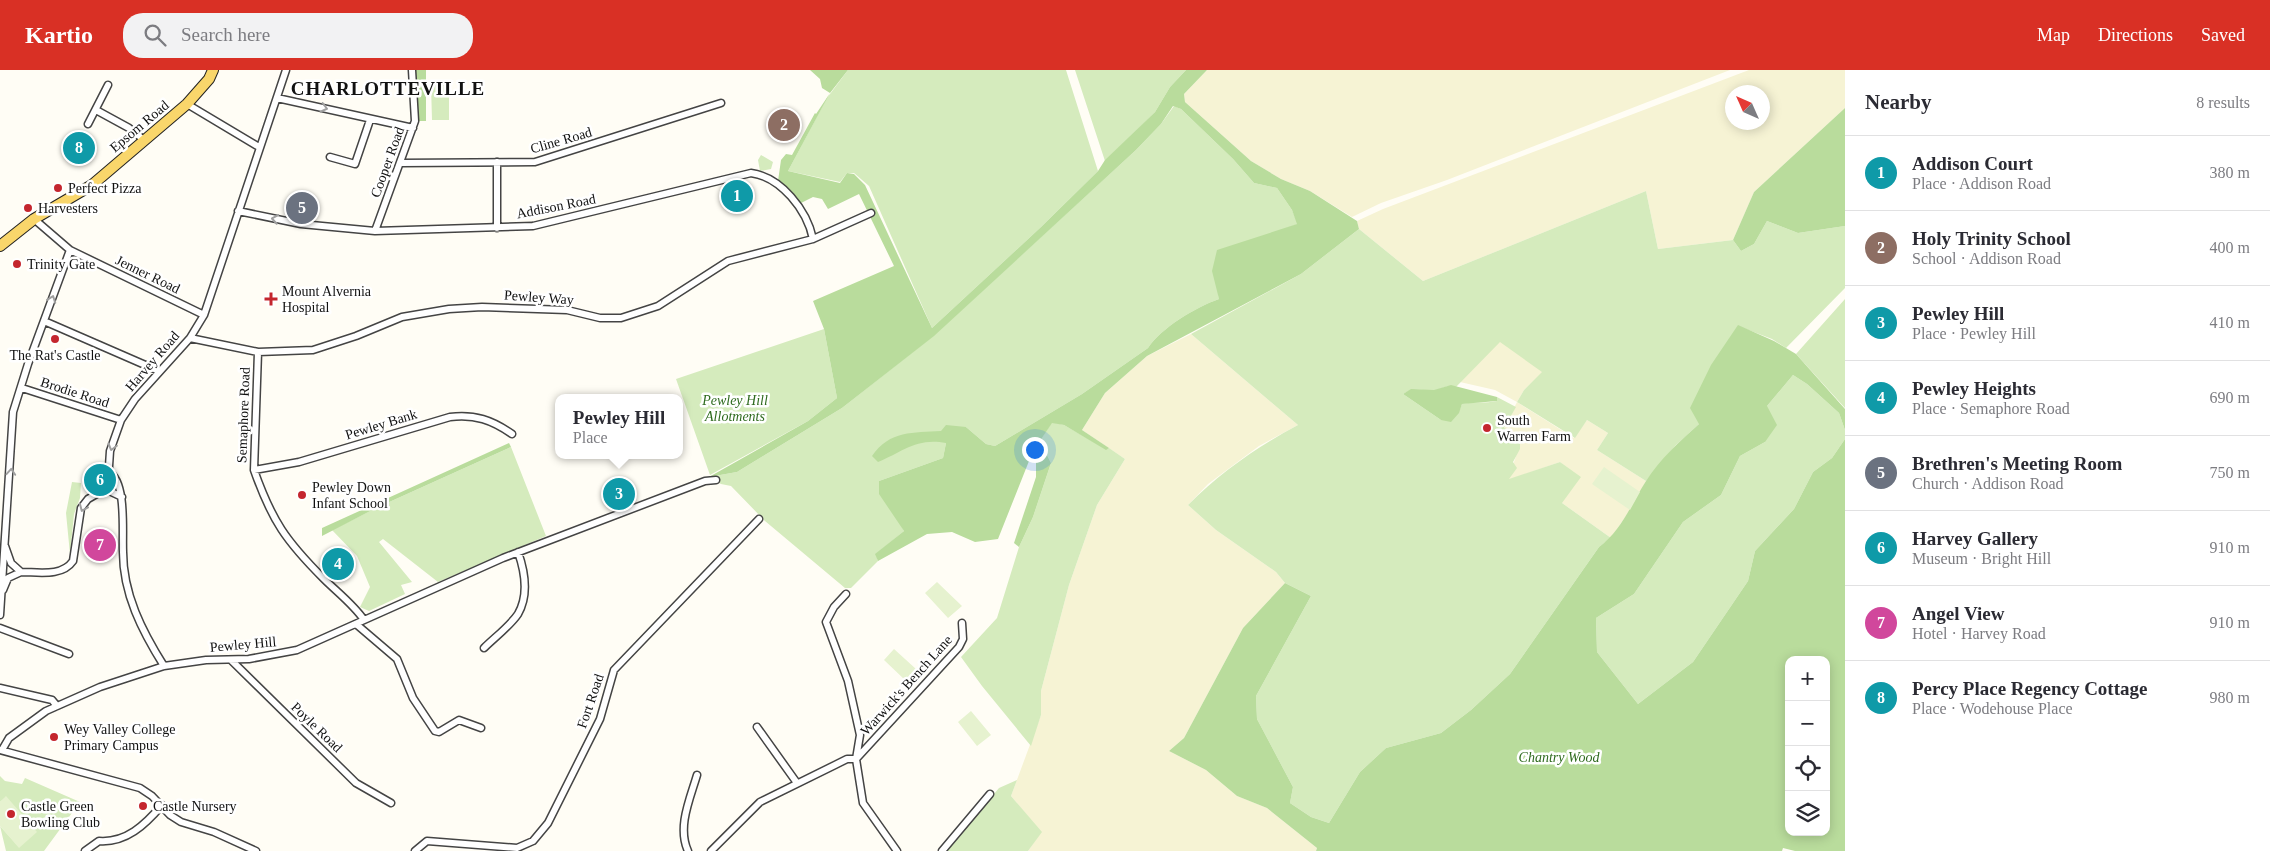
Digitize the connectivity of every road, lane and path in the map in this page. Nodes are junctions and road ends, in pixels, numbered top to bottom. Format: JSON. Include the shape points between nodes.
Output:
{"nodes":[{"id":1,"x":213,"y":70,"type":"edge"},
{"id":2,"x":286,"y":70,"type":"edge"},
{"id":3,"x":412,"y":70,"type":"edge"},
{"id":4,"x":108,"y":85,"type":"dead end"},
{"id":5,"x":277,"y":98,"type":"junction"},
{"id":6,"x":721,"y":103,"type":"dead end"},
{"id":7,"x":187,"y":104,"type":"junction"},
{"id":8,"x":96,"y":110,"type":"junction"},
{"id":9,"x":370,"y":120,"type":"junction"},
{"id":10,"x":88,"y":124,"type":"dead end"},
{"id":11,"x":413,"y":128,"type":"junction"},
{"id":12,"x":144,"y":140,"type":"junction"},
{"id":13,"x":259,"y":147,"type":"junction"},
{"id":14,"x":330,"y":157,"type":"dead end"},
{"id":15,"x":497,"y":162,"type":"junction"},
{"id":16,"x":401,"y":163,"type":"junction"},
{"id":17,"x":238,"y":211,"type":"junction"},
{"id":18,"x":871,"y":213,"type":"dead end"},
{"id":19,"x":34,"y":219,"type":"junction"},
{"id":20,"x":497,"y":228,"type":"junction"},
{"id":21,"x":375,"y":231,"type":"junction"},
{"id":22,"x":813,"y":239,"type":"junction"},
{"id":23,"x":0,"y":246,"type":"edge"},
{"id":24,"x":70,"y":250,"type":"junction"},
{"id":25,"x":204,"y":315,"type":"junction"},
{"id":26,"x":44,"y":321,"type":"junction"},
{"id":27,"x":190,"y":338,"type":"junction"},
{"id":28,"x":258,"y":352,"type":"junction"},
{"id":29,"x":159,"y":371,"type":"junction"},
{"id":30,"x":22,"y":388,"type":"junction"},
{"id":31,"x":121,"y":420,"type":"junction"},
{"id":32,"x":512,"y":434,"type":"dead end"},
{"id":33,"x":254,"y":470,"type":"junction"},
{"id":34,"x":109,"y":472,"type":"junction"},
{"id":35,"x":716,"y":480,"type":"dead end"},
{"id":36,"x":105,"y":489,"type":"junction"},
{"id":37,"x":122,"y":497,"type":"junction"},
{"id":38,"x":760,"y":519,"type":"dead end"},
{"id":39,"x":5,"y":546,"type":"junction"},
{"id":40,"x":518,"y":552,"type":"junction"},
{"id":41,"x":21,"y":572,"type":"junction"},
{"id":42,"x":2,"y":591,"type":"junction"},
{"id":43,"x":846,"y":594,"type":"dead end"},
{"id":44,"x":0,"y":615,"type":"edge"},
{"id":45,"x":364,"y":620,"type":"junction"},
{"id":46,"x":962,"y":623,"type":"dead end"},
{"id":47,"x":356,"y":624,"type":"junction"},
{"id":48,"x":0,"y":628,"type":"edge"},
{"id":49,"x":484,"y":648,"type":"dead end"},
{"id":50,"x":69,"y":654,"type":"dead end"},
{"id":51,"x":231,"y":660,"type":"junction"},
{"id":52,"x":164,"y":666,"type":"junction"},
{"id":53,"x":0,"y":688,"type":"edge"},
{"id":54,"x":57,"y":706,"type":"junction"},
{"id":55,"x":757,"y":727,"type":"dead end"},
{"id":56,"x":481,"y":728,"type":"dead end"},
{"id":57,"x":1,"y":750,"type":"edge"},
{"id":58,"x":856,"y":759,"type":"junction"},
{"id":59,"x":697,"y":775,"type":"dead end"},
{"id":60,"x":797,"y":783,"type":"junction"},
{"id":61,"x":990,"y":794,"type":"dead end"},
{"id":62,"x":391,"y":803,"type":"dead end"},
{"id":63,"x":162,"y":805,"type":"junction"},
{"id":64,"x":85,"y":851,"type":"edge"},
{"id":65,"x":256,"y":851,"type":"edge"},
{"id":66,"x":415,"y":851,"type":"edge"},
{"id":67,"x":688,"y":851,"type":"edge"},
{"id":68,"x":711,"y":851,"type":"edge"},
{"id":69,"x":897,"y":851,"type":"edge"},
{"id":70,"x":942,"y":851,"type":"edge"}],
"edges":[{"from":1,"to":7,"type":"main road","name":"Epsom Road"},
{"from":2,"to":5,"type":"street","name":"Harvey Road"},
{"from":3,"to":11,"type":"street","name":"Cooper Road"},
{"from":4,"to":8,"type":"street"},
{"from":5,"to":9,"type":"street","one_way":true},
{"from":5,"to":13,"type":"street","name":"Harvey Road"},
{"from":6,"to":15,"type":"street","name":"Cline Road","via":[[535,162]]},
{"from":7,"to":12,"type":"main road","name":"Epsom Road"},
{"from":7,"to":13,"type":"street"},
{"from":8,"to":10,"type":"street"},
{"from":8,"to":12,"type":"street"},
{"from":9,"to":11,"type":"street"},
{"from":9,"to":14,"type":"street","via":[[355,164]]},
{"from":11,"to":16,"type":"street","name":"Cooper Road"},
{"from":12,"to":19,"type":"main road","name":"Epsom Road","via":[[92,185]]},
{"from":13,"to":17,"type":"street","name":"Harvey Road"},
{"from":15,"to":16,"type":"street","name":"Cline Road"},
{"from":15,"to":20,"type":"street"},
{"from":16,"to":21,"type":"street","name":"Cooper Road"},
{"from":21,"to":17,"type":"street","name":"Addison Road","one_way":true,"via":[[301,224]]},
{"from":17,"to":25,"type":"street","name":"Harvey Road"},
{"from":18,"to":22,"type":"street","name":"Pewley Way"},
{"from":19,"to":23,"type":"main road","name":"Epsom Road"},
{"from":19,"to":24,"type":"street","name":"Jenner Road"},
{"from":20,"to":21,"type":"street","name":"Addison Road"},
{"from":20,"to":22,"type":"street","name":"Addison Road","via":[[534,226],[750,174],[769,179],[798,206],[810,224]]},
{"from":22,"to":28,"type":"street","name":"Pewley Way","via":[[728,261],[666,302],[621,318],[536,308],[482,306],[449,309],[402,316],[341,342],[313,350]]},
{"from":24,"to":25,"type":"street","name":"Jenner Road"},
{"from":26,"to":24,"type":"street","one_way":true},
{"from":25,"to":27,"type":"street","name":"Harvey Road"},
{"from":26,"to":29,"type":"street"},
{"from":26,"to":30,"type":"street"},
{"from":27,"to":28,"type":"street","name":"Pewley Way"},
{"from":27,"to":29,"type":"street","name":"Harvey Road"},
{"from":28,"to":33,"type":"street","name":"Semaphore Road"},
{"from":29,"to":31,"type":"street","name":"Harvey Road","via":[[134,399]]},
{"from":30,"to":31,"type":"street","name":"Brodie Road"},
{"from":39,"to":30,"type":"street","one_way":true,"via":[[13,412]]},
{"from":31,"to":34,"type":"street","name":"Harvey Road","one_way":true,"via":[[110,450]]},
{"from":32,"to":33,"type":"street","name":"Pewley Bank","via":[[483,418],[450,417],[299,462]]},
{"from":33,"to":45,"type":"street","name":"Semaphore Road","via":[[280,530]]},
{"from":34,"to":36,"type":"street","name":"Harvey Road"},
{"from":34,"to":37,"type":"street","via":[[116,478]]},
{"from":35,"to":40,"type":"street","name":"Pewley Hill","via":[[705,480]]},
{"from":36,"to":37,"type":"street"},
{"from":36,"to":41,"type":"street","one_way":true,"via":[[88,498],[81,508],[76,551],[70,566],[55,572]]},
{"from":37,"to":52,"type":"street","via":[[123,557],[128,589],[133,609]]},
{"from":38,"to":66,"type":"street","name":"Fort Road","via":[[614,670],[600,719],[548,824],[533,841],[516,848],[427,841]]},
{"from":39,"to":41,"type":"street","via":[[11,563]]},
{"from":39,"to":42,"type":"street"},
{"from":40,"to":45,"type":"street","name":"Pewley Hill"},
{"from":40,"to":49,"type":"street","via":[[525,588],[518,614]]},
{"from":41,"to":42,"type":"street","via":[[8,578]]},
{"from":42,"to":44,"type":"street"},
{"from":43,"to":58,"type":"street","via":[[826,622],[848,681],[860,736]]},
{"from":45,"to":47,"type":"street","name":"Pewley Hill"},
{"from":46,"to":58,"type":"street","name":"Warwick's Bench Lane","via":[[963,639],[959,647]]},
{"from":47,"to":51,"type":"street","name":"Pewley Hill","via":[[298,650]]},
{"from":47,"to":56,"type":"street","via":[[397,659],[413,698],[435,731],[439,732],[459,720]]},
{"from":48,"to":50,"type":"street"},
{"from":51,"to":52,"type":"street","name":"Pewley Hill"},
{"from":51,"to":62,"type":"street","name":"Poyle Road","via":[[356,783]]},
{"from":52,"to":54,"type":"street","name":"Pewley Hill","via":[[100,687]]},
{"from":53,"to":54,"type":"street","via":[[52,700]]},
{"from":54,"to":57,"type":"street","name":"Pewley Hill","via":[[9,738]]},
{"from":55,"to":60,"type":"street"},
{"from":57,"to":63,"type":"street","via":[[140,788]]},
{"from":58,"to":60,"type":"street","via":[[847,759]]},
{"from":58,"to":69,"type":"street","via":[[863,803]]},
{"from":59,"to":67,"type":"street","via":[[684,822]]},
{"from":60,"to":68,"type":"street","via":[[760,802]]},
{"from":61,"to":70,"type":"street"},
{"from":63,"to":64,"type":"street","via":[[151,819],[127,837],[110,842],[99,841]]},
{"from":63,"to":65,"type":"street","via":[[181,822],[214,832]]}]}
